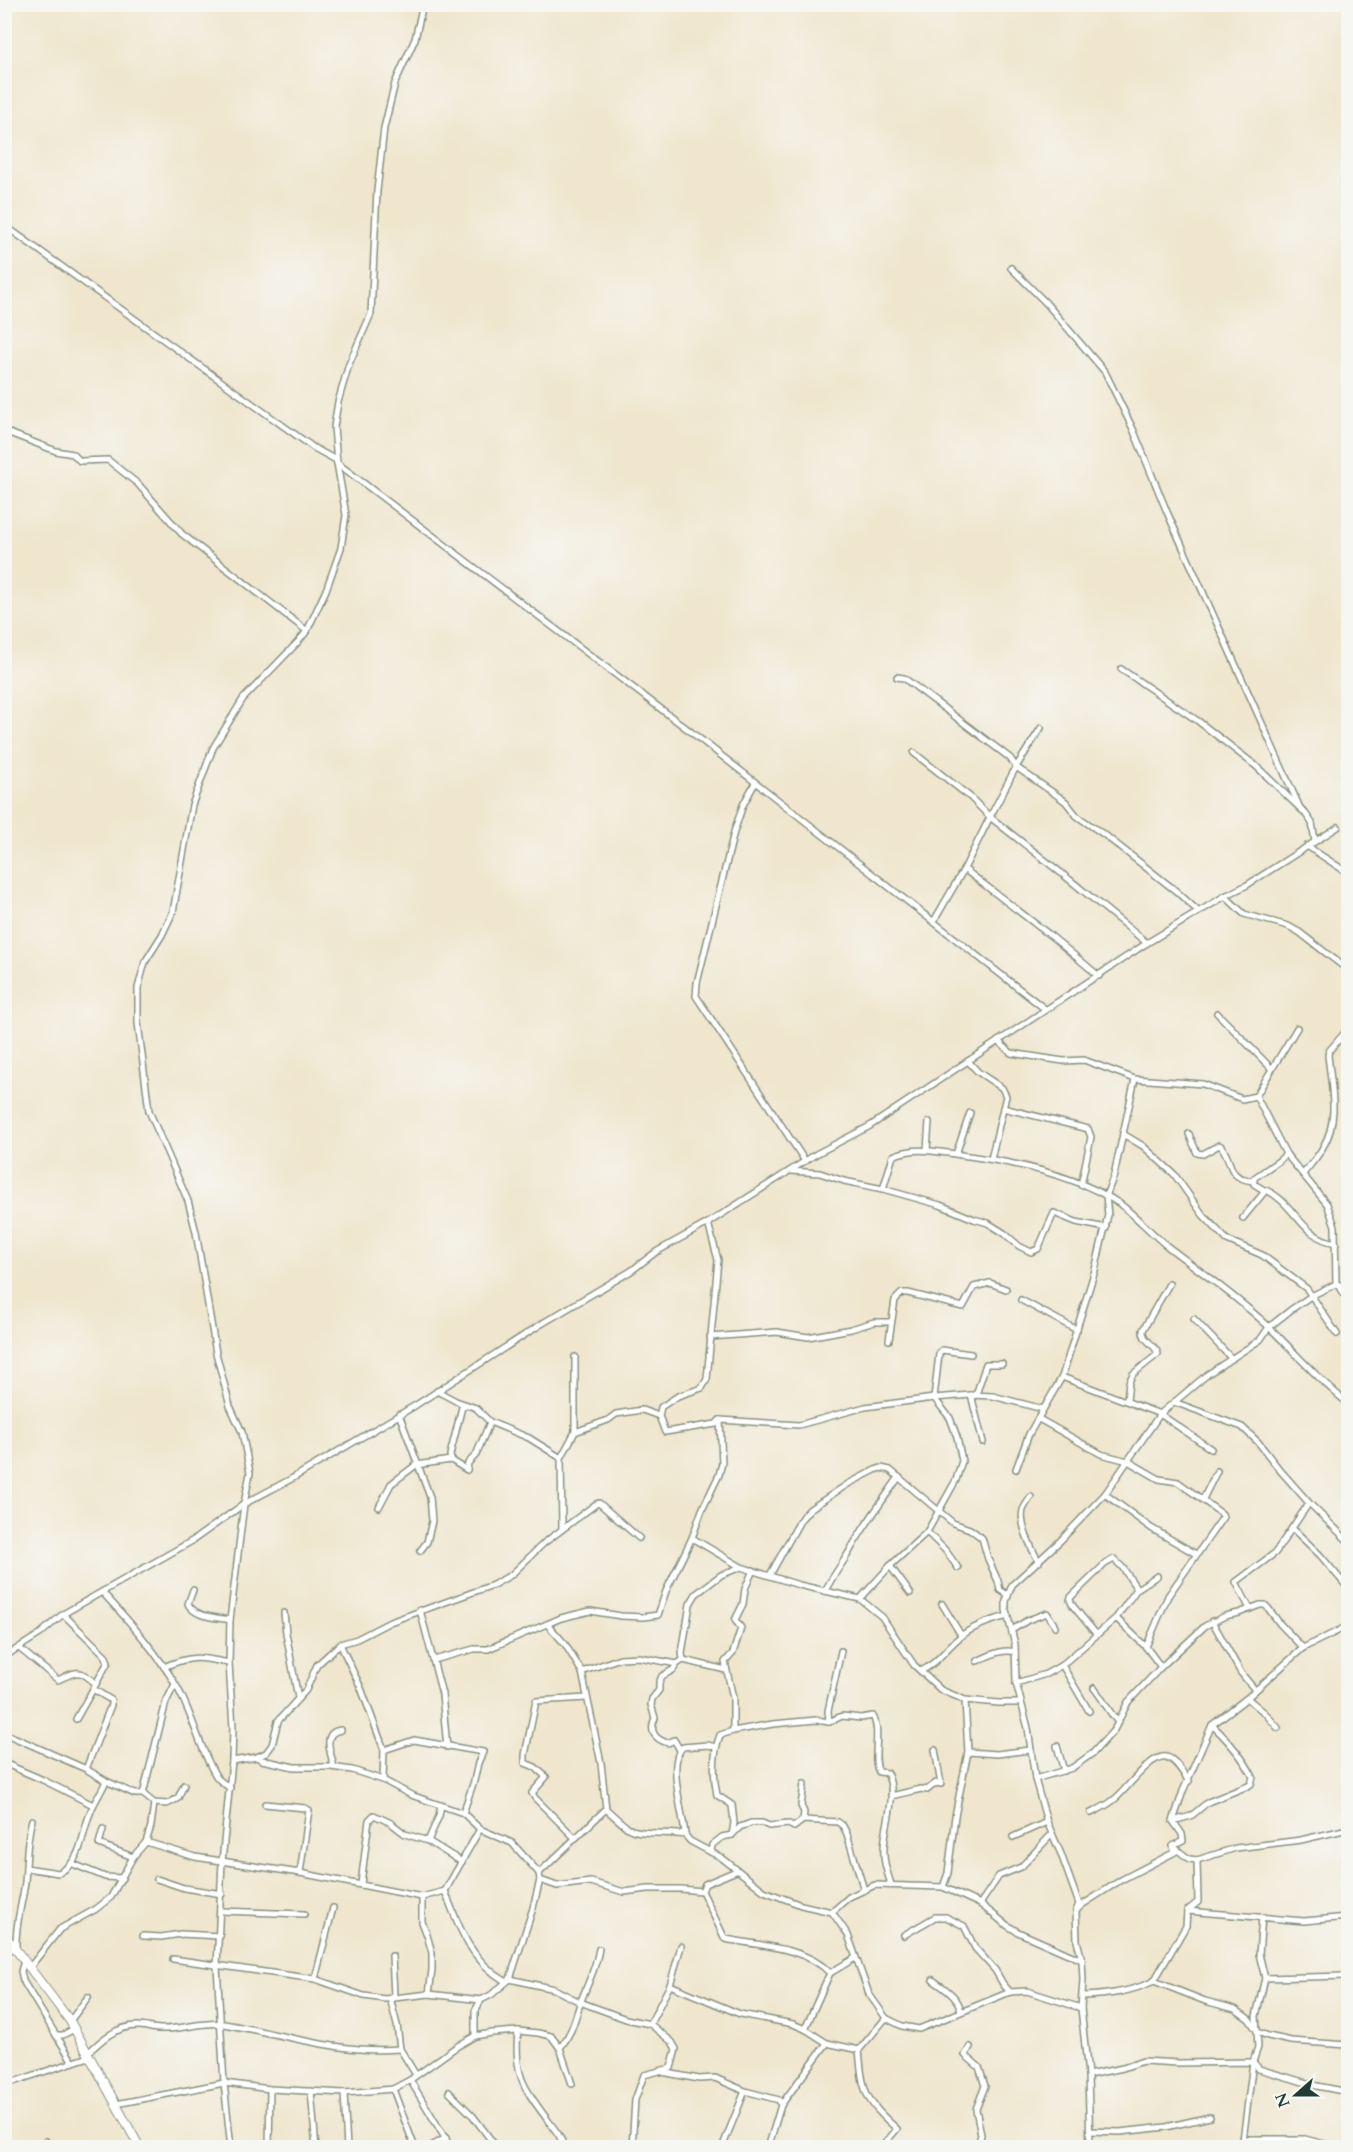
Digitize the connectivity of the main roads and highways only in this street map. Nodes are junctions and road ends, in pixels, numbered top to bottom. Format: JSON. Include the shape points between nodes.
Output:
{"nodes":[{"id":1,"x":5,"y":1935,"type":"edge"},
{"id":2,"x":140,"y":2148,"type":"edge"}],
"edges":[{"from":1,"to":2,"type":"highway","via":[[70,2021]]}]}
